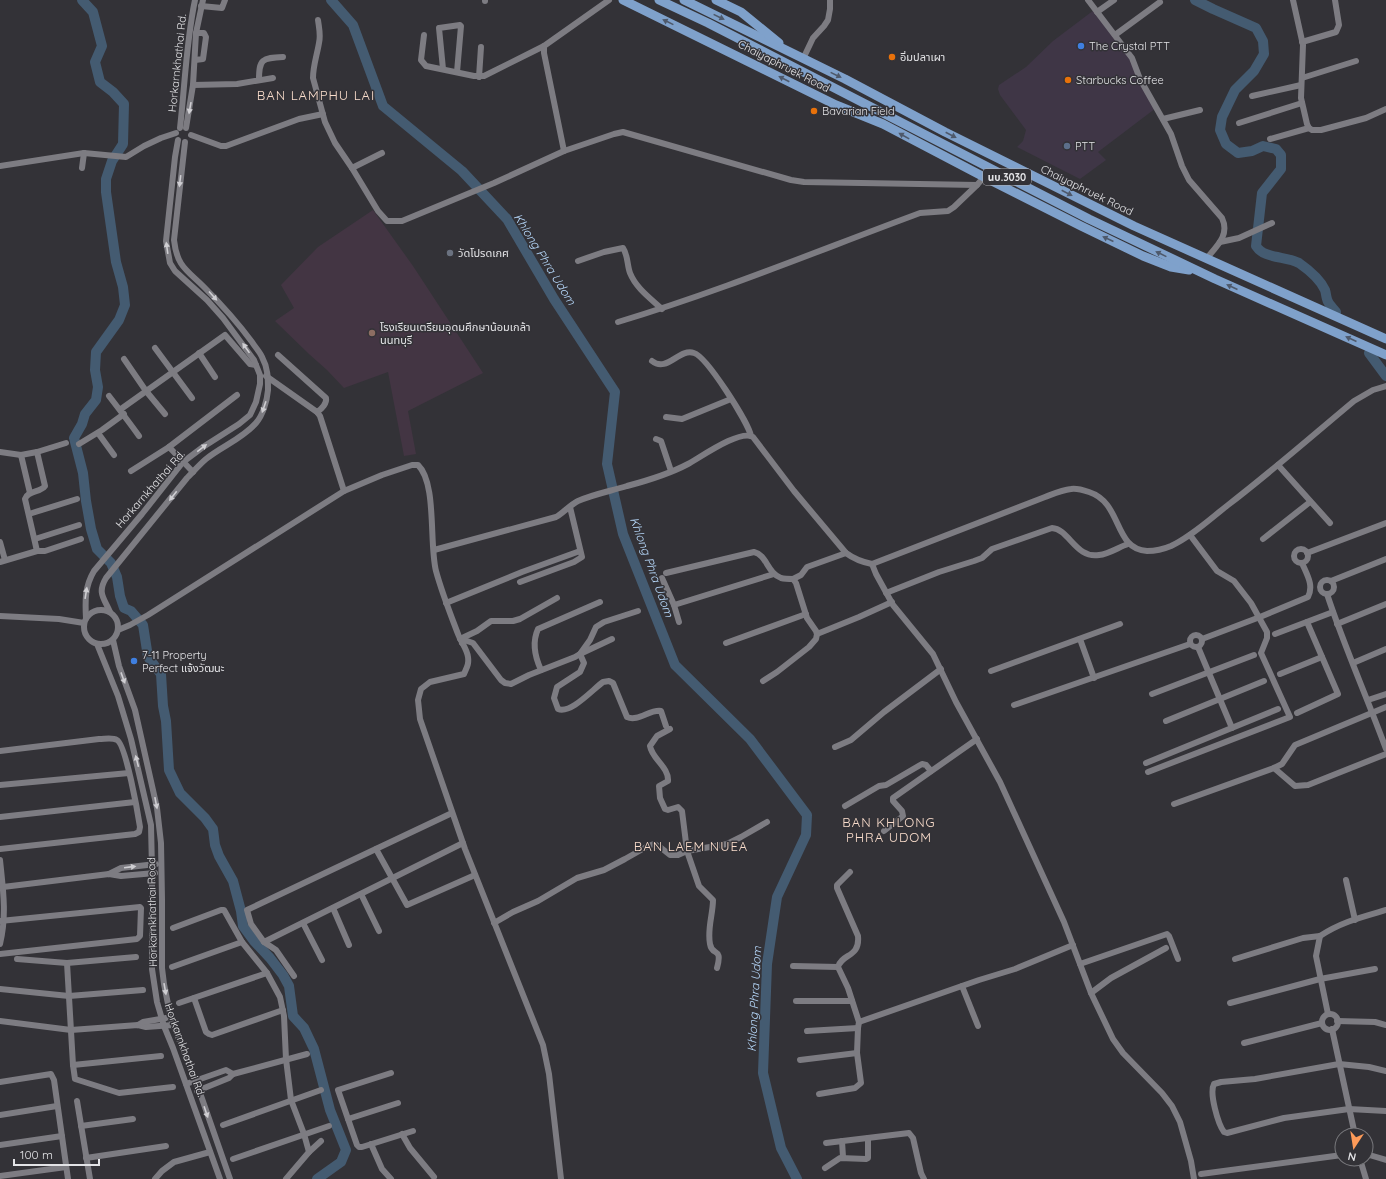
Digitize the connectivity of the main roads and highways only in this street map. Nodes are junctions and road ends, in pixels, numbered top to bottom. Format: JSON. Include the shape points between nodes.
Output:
{"nodes":[{"id":1,"x":623,"y":0,"type":"edge"},
{"id":2,"x":659,"y":0,"type":"edge"},
{"id":3,"x":684,"y":0,"type":"edge"},
{"id":4,"x":716,"y":0,"type":"edge"},
{"id":5,"x":784,"y":49,"type":"junction"},
{"id":6,"x":819,"y":81,"type":"junction"},
{"id":7,"x":883,"y":124,"type":"junction"},
{"id":8,"x":1196,"y":271,"type":"junction"},
{"id":9,"x":1386,"y":339,"type":"edge"},
{"id":10,"x":1386,"y":355,"type":"edge"}],
"edges":[{"from":7,"to":1,"type":"main road","name":"Chaiyaphruek Road","one_way":true,"via":[[830,102]]},
{"from":2,"to":6,"type":"main road","name":"Chaiyaphruek Road"},
{"from":3,"to":5,"type":"main road","name":"Chaiyaphruek Road","one_way":true},
{"from":4,"to":5,"type":"main road","name":"Chaiyaphruek Road","via":[[741,12],[778,41]]},
{"from":5,"to":9,"type":"main road","name":"Chaiyaphruek Road","one_way":true,"via":[[1080,200]]},
{"from":6,"to":7,"type":"main road"},
{"from":8,"to":6,"type":"main road","name":"Chaiyaphruek Road","number":"นบ.3030","one_way":true},
{"from":8,"to":7,"type":"main road","name":"Chaiyaphruek Road","one_way":true,"via":[[1171,267],[1143,256],[984,178]]},
{"from":10,"to":8,"type":"main road","name":"Chaiyaphruek Road","number":"นบ.3030","one_way":true}]}
